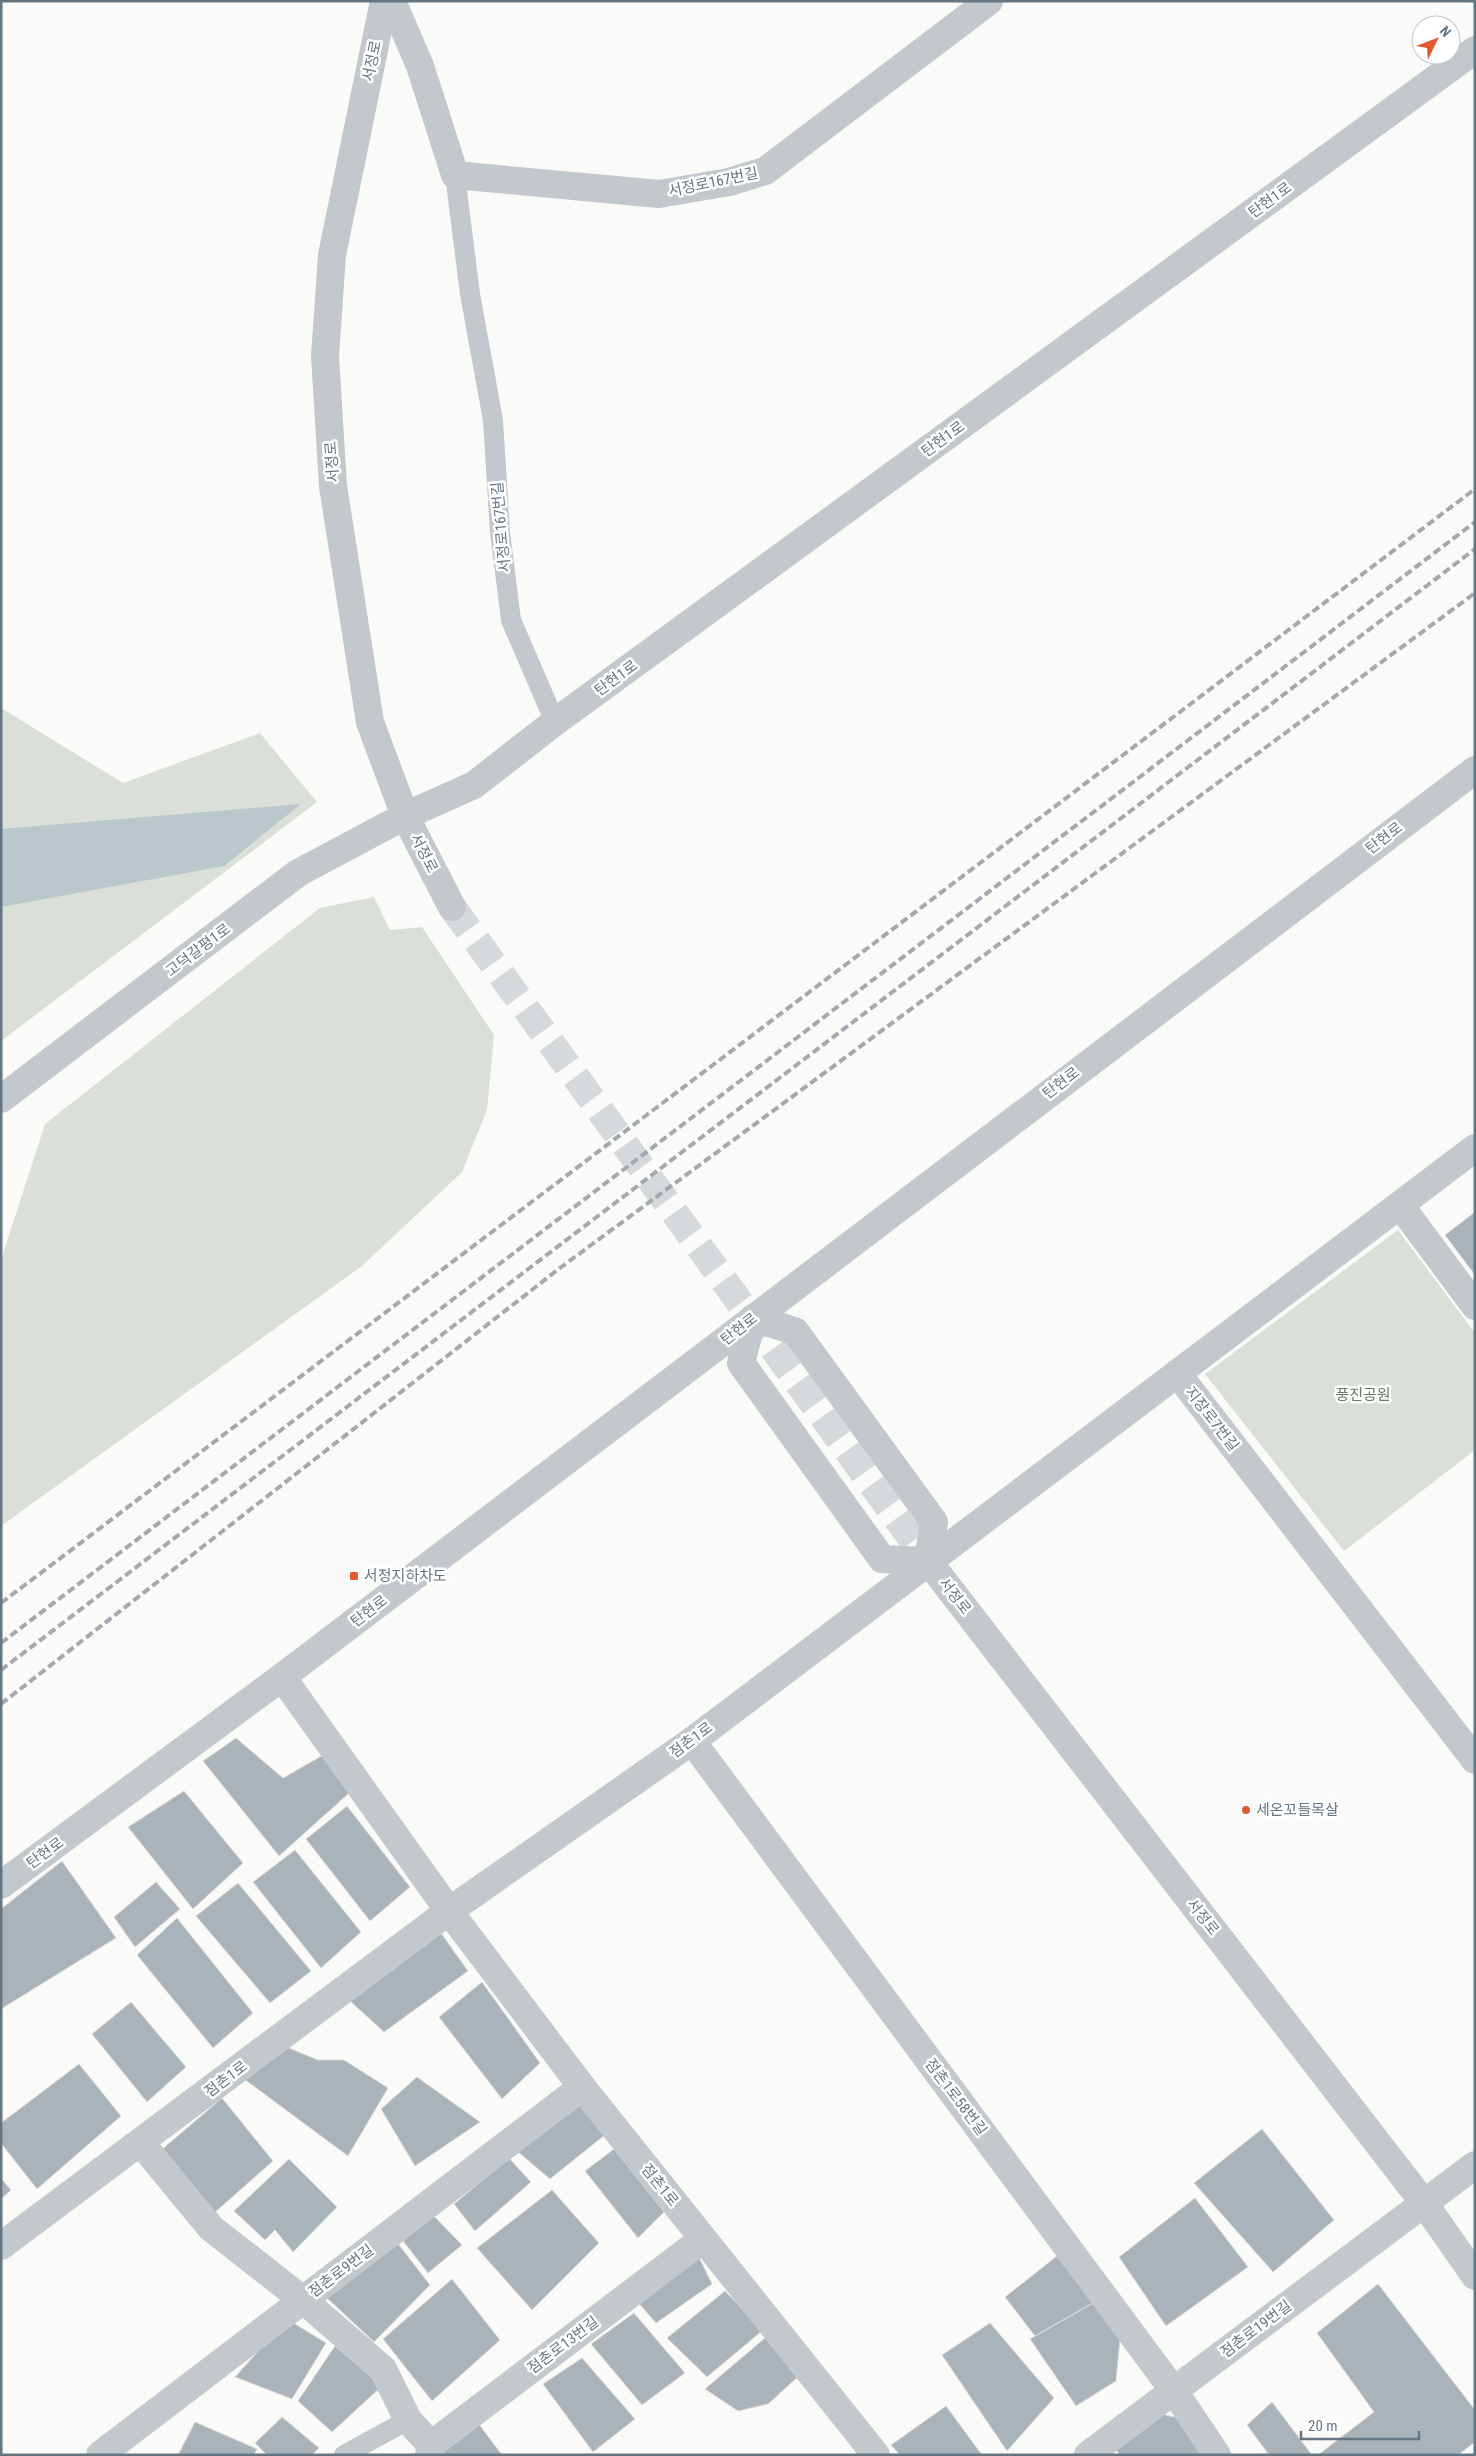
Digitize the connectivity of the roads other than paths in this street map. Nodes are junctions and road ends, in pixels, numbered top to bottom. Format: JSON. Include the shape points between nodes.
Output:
{"nodes":[{"id":1,"x":384,"y":1,"type":"edge"},
{"id":2,"x":392,"y":1,"type":"edge"},
{"id":3,"x":979,"y":4,"type":"edge"},
{"id":4,"x":1475,"y":50,"type":"edge"},
{"id":5,"x":454,"y":175,"type":"junction"},
{"id":6,"x":555,"y":722,"type":"junction"},
{"id":7,"x":1475,"y":770,"type":"edge"},
{"id":8,"x":405,"y":816,"type":"junction"},
{"id":9,"x":452,"y":907,"type":"tunnel mouth"},
{"id":10,"x":1,"y":1099,"type":"edge"},
{"id":11,"x":1475,"y":1148,"type":"edge"},
{"id":12,"x":1400,"y":1205,"type":"junction"},
{"id":13,"x":1475,"y":1306,"type":"edge"},
{"id":14,"x":753,"y":1318,"type":"junction"},
{"id":15,"x":1177,"y":1373,"type":"junction"},
{"id":16,"x":928,"y":1561,"type":"junction"},
{"id":17,"x":282,"y":1677,"type":"junction"},
{"id":18,"x":692,"y":1740,"type":"junction"},
{"id":19,"x":1475,"y":1760,"type":"edge"},
{"id":20,"x":1,"y":1885,"type":"edge"},
{"id":21,"x":449,"y":1912,"type":"junction"},
{"id":22,"x":582,"y":2087,"type":"junction"},
{"id":23,"x":141,"y":2143,"type":"junction"},
{"id":24,"x":1475,"y":2165,"type":"edge"},
{"id":25,"x":1424,"y":2203,"type":"junction"},
{"id":26,"x":703,"y":2239,"type":"junction"},
{"id":27,"x":1,"y":2246,"type":"edge"},
{"id":28,"x":1475,"y":2276,"type":"edge"},
{"id":29,"x":303,"y":2300,"type":"junction"},
{"id":30,"x":1174,"y":2391,"type":"junction"},
{"id":31,"x":408,"y":2420,"type":"junction"},
{"id":32,"x":430,"y":2450,"type":"edge"},
{"id":33,"x":100,"y":2455,"type":"edge"},
{"id":34,"x":344,"y":2455,"type":"edge"},
{"id":35,"x":876,"y":2455,"type":"edge"},
{"id":36,"x":1088,"y":2455,"type":"edge"},
{"id":37,"x":1216,"y":2455,"type":"edge"}],
"edges":[{"from":1,"to":8,"type":"street","name":"서정로","via":[[332,255],[325,356],[333,486],[370,722]]},
{"from":2,"to":5,"type":"street","name":"서정로167번길","via":[[420,66]]},
{"from":3,"to":5,"type":"street","name":"서정로167번길","via":[[765,170],[728,182],[659,194]]},
{"from":4,"to":6,"type":"street","name":"탄현1로"},
{"from":5,"to":6,"type":"lane","name":"서정로167번길","via":[[470,294],[493,420],[500,532],[511,620]]},
{"from":6,"to":8,"type":"street","name":"탄현1로","via":[[474,785]]},
{"from":7,"to":14,"type":"street","name":"탄현로"},
{"from":8,"to":9,"type":"street","name":"서정로"},
{"from":8,"to":10,"type":"street","name":"고덕갈평1로","via":[[298,873]]},
{"from":11,"to":12,"type":"street","name":"지장로7번길"},
{"from":12,"to":13,"type":"street"},
{"from":12,"to":15,"type":"street","name":"지장로7번길"},
{"from":14,"to":16,"type":"street","via":[[795,1331],[934,1522]]},
{"from":14,"to":16,"type":"street","via":[[741,1363],[882,1559]]},
{"from":14,"to":17,"type":"street","name":"탄현로"},
{"from":15,"to":16,"type":"street","name":"점촌1로"},
{"from":15,"to":19,"type":"street","name":"지장로7번길"},
{"from":16,"to":18,"type":"street","name":"점촌1로"},
{"from":16,"to":25,"type":"street","name":"서정로"},
{"from":17,"to":20,"type":"street","name":"탄현로"},
{"from":17,"to":21,"type":"street","name":"점촌1로"},
{"from":18,"to":21,"type":"street","name":"점촌1로"},
{"from":18,"to":30,"type":"street","name":"점촌1로58번길"},
{"from":21,"to":22,"type":"street","name":"점촌1로"},
{"from":21,"to":23,"type":"street","name":"점촌1로"},
{"from":22,"to":26,"type":"street","name":"점촌1로"},
{"from":22,"to":29,"type":"street","name":"점촌로9번길"},
{"from":23,"to":27,"type":"street","name":"점촌1로"},
{"from":23,"to":29,"type":"street","via":[[211,2228]]},
{"from":24,"to":25,"type":"street"},
{"from":25,"to":28,"type":"street","name":"서정로"},
{"from":25,"to":30,"type":"street","name":"점촌로19번길"},
{"from":26,"to":32,"type":"street","name":"점촌로13번길"},
{"from":26,"to":35,"type":"street","name":"점촌1로"},
{"from":29,"to":31,"type":"street","via":[[383,2369]]},
{"from":29,"to":33,"type":"street","name":"점촌로9번길"},
{"from":30,"to":36,"type":"street","name":"점촌로19번길"},
{"from":30,"to":37,"type":"street","name":"점촌1로58번길"},
{"from":31,"to":32,"type":"street"},
{"from":31,"to":34,"type":"lane"}]}
